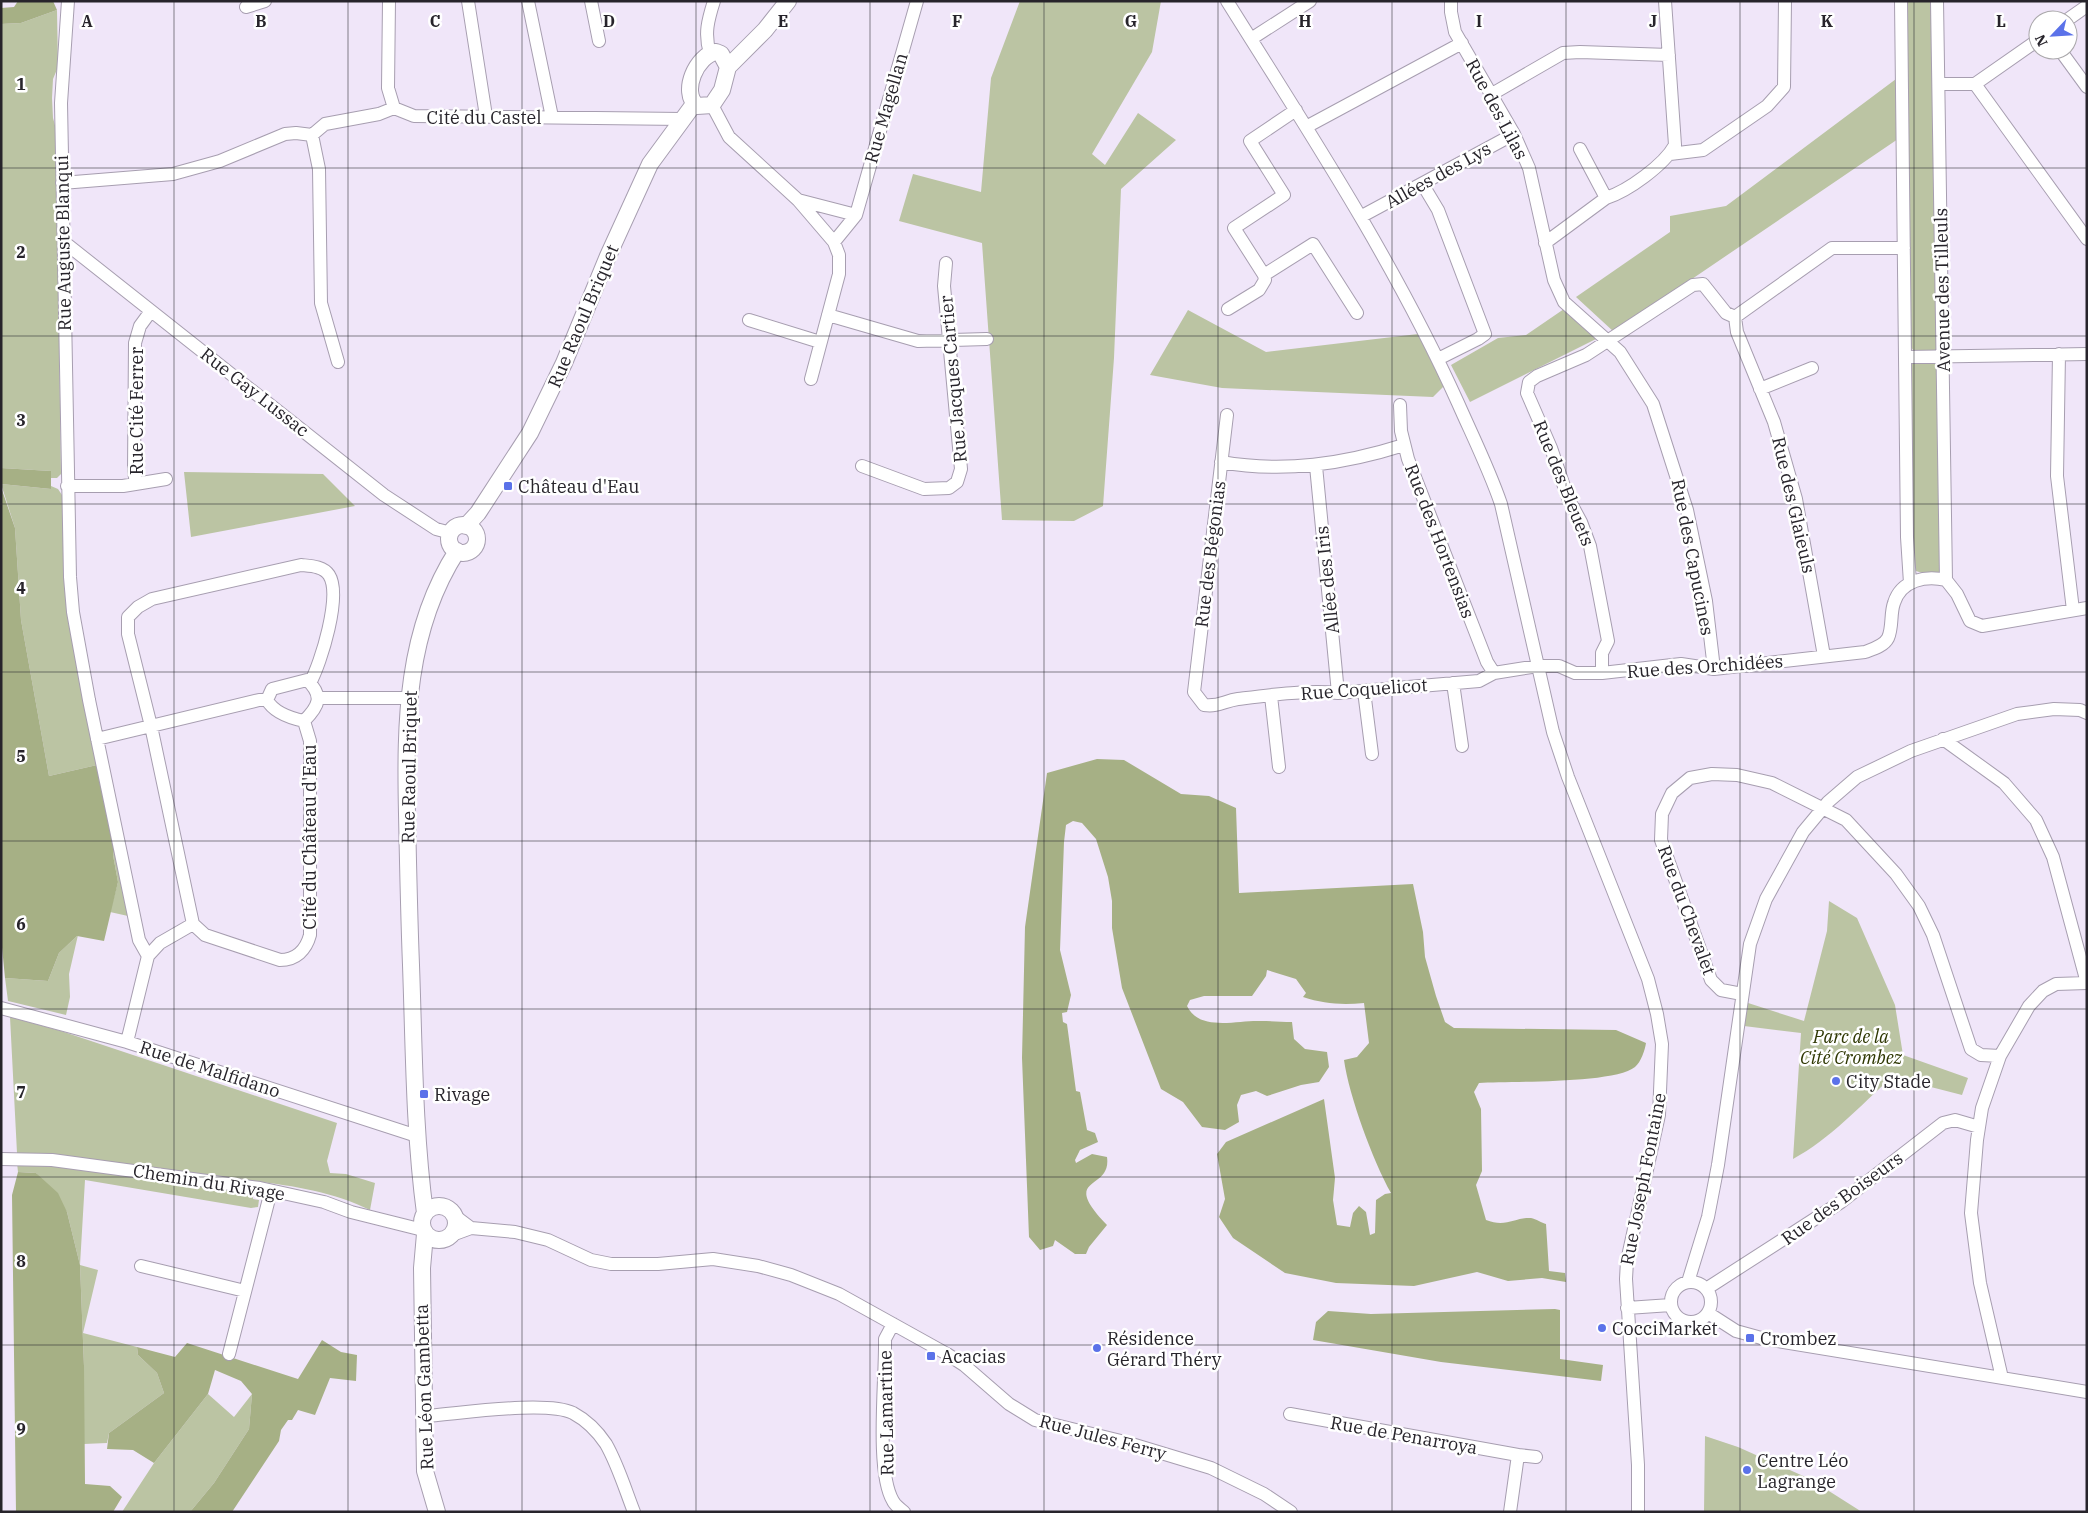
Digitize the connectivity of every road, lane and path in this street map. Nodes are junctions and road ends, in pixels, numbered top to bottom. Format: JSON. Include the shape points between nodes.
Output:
{"nodes":[{"id":1,"x":68,"y":1,"type":"edge"},
{"id":2,"x":264,"y":1,"type":"edge"},
{"id":3,"x":389,"y":1,"type":"edge"},
{"id":4,"x":468,"y":1,"type":"edge"},
{"id":5,"x":528,"y":1,"type":"edge"},
{"id":6,"x":590,"y":1,"type":"edge"},
{"id":7,"x":714,"y":1,"type":"edge"},
{"id":8,"x":788,"y":1,"type":"edge"},
{"id":9,"x":917,"y":1,"type":"edge"},
{"id":10,"x":1227,"y":1,"type":"edge"},
{"id":11,"x":1310,"y":1,"type":"edge"},
{"id":12,"x":1451,"y":1,"type":"edge"},
{"id":13,"x":1785,"y":1,"type":"edge"},
{"id":14,"x":1901,"y":1,"type":"edge"},
{"id":15,"x":1937,"y":1,"type":"edge"},
{"id":16,"x":1666,"y":6,"type":"edge"},
{"id":17,"x":246,"y":7,"type":"dead end"},
{"id":18,"x":1251,"y":39,"type":"junction"},
{"id":19,"x":599,"y":41,"type":"dead end"},
{"id":20,"x":1462,"y":44,"type":"junction"},
{"id":21,"x":2028,"y":47,"type":"edge"},
{"id":22,"x":1669,"y":55,"type":"junction"},
{"id":23,"x":720,"y":58,"type":"junction"},
{"id":24,"x":2067,"y":60,"type":"edge"},
{"id":25,"x":1939,"y":84,"type":"junction"},
{"id":26,"x":1975,"y":84,"type":"junction"},
{"id":27,"x":2087,"y":87,"type":"edge"},
{"id":28,"x":1492,"y":94,"type":"junction"},
{"id":29,"x":694,"y":104,"type":"junction"},
{"id":30,"x":712,"y":105,"type":"junction"},
{"id":31,"x":394,"y":108,"type":"junction"},
{"id":32,"x":1296,"y":110,"type":"junction"},
{"id":33,"x":486,"y":116,"type":"junction"},
{"id":34,"x":552,"y":117,"type":"junction"},
{"id":35,"x":683,"y":119,"type":"junction"},
{"id":36,"x":1306,"y":127,"type":"junction"},
{"id":37,"x":1514,"y":134,"type":"junction"},
{"id":38,"x":312,"y":135,"type":"junction"},
{"id":39,"x":1580,"y":149,"type":"dead end"},
{"id":40,"x":1670,"y":154,"type":"junction"},
{"id":41,"x":62,"y":183,"type":"junction"},
{"id":42,"x":1423,"y":185,"type":"junction"},
{"id":43,"x":1606,"y":198,"type":"junction"},
{"id":44,"x":798,"y":200,"type":"junction"},
{"id":45,"x":856,"y":215,"type":"junction"},
{"id":46,"x":1362,"y":216,"type":"junction"},
{"id":47,"x":2087,"y":239,"type":"edge"},
{"id":48,"x":64,"y":242,"type":"junction"},
{"id":49,"x":834,"y":242,"type":"junction"},
{"id":50,"x":1545,"y":243,"type":"junction"},
{"id":51,"x":1904,"y":248,"type":"junction"},
{"id":52,"x":946,"y":263,"type":"dead end"},
{"id":53,"x":1264,"y":275,"type":"junction"},
{"id":54,"x":1228,"y":309,"type":"dead end"},
{"id":55,"x":151,"y":311,"type":"junction"},
{"id":56,"x":1357,"y":313,"type":"dead end"},
{"id":57,"x":828,"y":315,"type":"junction"},
{"id":58,"x":1735,"y":317,"type":"junction"},
{"id":59,"x":749,"y":320,"type":"dead end"},
{"id":60,"x":1587,"y":325,"type":"joint"},
{"id":61,"x":987,"y":339,"type":"dead end"},
{"id":62,"x":1608,"y":340,"type":"junction"},
{"id":63,"x":820,"y":342,"type":"junction"},
{"id":64,"x":950,"y":342,"type":"junction"},
{"id":65,"x":2059,"y":354,"type":"junction"},
{"id":66,"x":2087,"y":354,"type":"edge"},
{"id":67,"x":1943,"y":356,"type":"junction"},
{"id":68,"x":1906,"y":357,"type":"junction"},
{"id":69,"x":1438,"y":359,"type":"junction"},
{"id":70,"x":338,"y":362,"type":"dead end"},
{"id":71,"x":1812,"y":368,"type":"dead end"},
{"id":72,"x":811,"y":379,"type":"dead end"},
{"id":73,"x":1760,"y":389,"type":"junction"},
{"id":74,"x":1400,"y":405,"type":"dead end"},
{"id":75,"x":1227,"y":416,"type":"dead end"},
{"id":76,"x":1404,"y":445,"type":"junction"},
{"id":77,"x":1221,"y":462,"type":"junction"},
{"id":78,"x":862,"y":466,"type":"dead end"},
{"id":79,"x":1316,"y":466,"type":"junction"},
{"id":80,"x":166,"y":478,"type":"dead end"},
{"id":81,"x":136,"y":484,"type":"junction"},
{"id":82,"x":67,"y":486,"type":"junction"},
{"id":83,"x":466,"y":526,"type":"junction"},
{"id":84,"x":450,"y":533,"type":"junction"},
{"id":85,"x":457,"y":551,"type":"junction"},
{"id":86,"x":1946,"y":580,"type":"junction"},
{"id":87,"x":1910,"y":583,"type":"junction"},
{"id":88,"x":2087,"y":608,"type":"edge"},
{"id":89,"x":2074,"y":610,"type":"junction"},
{"id":90,"x":1824,"y":656,"type":"junction"},
{"id":91,"x":1538,"y":666,"type":"junction"},
{"id":92,"x":1714,"y":668,"type":"junction"},
{"id":93,"x":1494,"y":673,"type":"junction"},
{"id":94,"x":1602,"y":673,"type":"junction"},
{"id":95,"x":310,"y":683,"type":"junction"},
{"id":96,"x":1453,"y":683,"type":"junction"},
{"id":97,"x":1364,"y":691,"type":"junction"},
{"id":98,"x":1194,"y":692,"type":"joint"},
{"id":99,"x":1338,"y":693,"type":"junction"},
{"id":100,"x":1271,"y":696,"type":"junction"},
{"id":101,"x":318,"y":698,"type":"junction"},
{"id":102,"x":409,"y":698,"type":"junction"},
{"id":103,"x":267,"y":700,"type":"junction"},
{"id":104,"x":2087,"y":713,"type":"edge"},
{"id":105,"x":304,"y":721,"type":"junction"},
{"id":106,"x":151,"y":726,"type":"junction"},
{"id":107,"x":97,"y":738,"type":"junction"},
{"id":108,"x":1943,"y":740,"type":"junction"},
{"id":109,"x":1462,"y":746,"type":"dead end"},
{"id":110,"x":1372,"y":754,"type":"dead end"},
{"id":111,"x":1279,"y":767,"type":"dead end"},
{"id":112,"x":1824,"y":807,"type":"junction"},
{"id":113,"x":409,"y":903,"type":"joint"},
{"id":114,"x":193,"y":924,"type":"junction"},
{"id":115,"x":148,"y":956,"type":"junction"},
{"id":116,"x":2087,"y":983,"type":"edge"},
{"id":117,"x":1742,"y":994,"type":"junction"},
{"id":118,"x":1,"y":1008,"type":"edge"},
{"id":119,"x":127,"y":1042,"type":"junction"},
{"id":120,"x":2000,"y":1056,"type":"junction"},
{"id":121,"x":1979,"y":1127,"type":"junction"},
{"id":122,"x":417,"y":1136,"type":"junction"},
{"id":123,"x":1,"y":1159,"type":"edge"},
{"id":124,"x":422,"y":1190,"type":"junction"},
{"id":125,"x":271,"y":1191,"type":"junction"},
{"id":126,"x":449,"y":1211,"type":"junction"},
{"id":127,"x":421,"y":1225,"type":"junction"},
{"id":128,"x":471,"y":1228,"type":"junction"},
{"id":129,"x":448,"y":1237,"type":"junction"},
{"id":130,"x":422,"y":1260,"type":"junction"},
{"id":131,"x":141,"y":1266,"type":"dead end"},
{"id":132,"x":1688,"y":1282,"type":"junction"},
{"id":133,"x":1706,"y":1289,"type":"junction"},
{"id":134,"x":245,"y":1291,"type":"junction"},
{"id":135,"x":1671,"y":1305,"type":"junction"},
{"id":136,"x":1627,"y":1308,"type":"junction"},
{"id":137,"x":1708,"y":1313,"type":"junction"},
{"id":138,"x":893,"y":1324,"type":"junction"},
{"id":139,"x":230,"y":1354,"type":"dead end"},
{"id":140,"x":2002,"y":1378,"type":"junction"},
{"id":141,"x":2087,"y":1392,"type":"edge"},
{"id":142,"x":1290,"y":1414,"type":"dead end"},
{"id":143,"x":424,"y":1416,"type":"junction"},
{"id":144,"x":1518,"y":1455,"type":"junction"},
{"id":145,"x":1536,"y":1457,"type":"dead end"},
{"id":146,"x":891,"y":1507,"type":"edge"},
{"id":147,"x":437,"y":1512,"type":"edge"},
{"id":148,"x":634,"y":1512,"type":"edge"},
{"id":149,"x":904,"y":1512,"type":"edge"},
{"id":150,"x":1291,"y":1512,"type":"edge"},
{"id":151,"x":1510,"y":1512,"type":"edge"},
{"id":152,"x":1638,"y":1512,"type":"edge"}],
"edges":[{"from":1,"to":41,"type":"street","name":"Rue Auguste Blanqui","via":[[61,103]]},
{"from":2,"to":17,"type":"street"},
{"from":3,"to":31,"type":"street","via":[[388,88]]},
{"from":4,"to":33,"type":"street"},
{"from":5,"to":34,"type":"street"},
{"from":6,"to":19,"type":"street"},
{"from":7,"to":23,"type":"street","via":[[706,39]]},
{"from":8,"to":23,"type":"main road","via":[[765,30]]},
{"from":9,"to":45,"type":"street","name":"Rue Magellan"},
{"from":10,"to":18,"type":"street","name":"Rue Joseph Fontaine"},
{"from":11,"to":18,"type":"street"},
{"from":12,"to":20,"type":"street","name":"Rue des Lilas","via":[[1455,32]]},
{"from":13,"to":40,"type":"street","via":[[1784,87],[1767,106],[1703,150]]},
{"from":14,"to":51,"type":"street"},
{"from":15,"to":25,"type":"street","name":"Avenue des Tilleuls"},
{"from":16,"to":22,"type":"street"},
{"from":18,"to":32,"type":"street","name":"Rue Joseph Fontaine"},
{"from":20,"to":28,"type":"street","name":"Rue des Lilas"},
{"from":20,"to":36,"type":"street"},
{"from":21,"to":26,"type":"street"},
{"from":22,"to":28,"type":"street","via":[[1563,54]]},
{"from":22,"to":40,"type":"street","via":[[1675,145]]},
{"from":23,"to":29,"type":"main road","via":[[694,71],[691,92]]},
{"from":23,"to":30,"type":"main road","via":[[722,90]]},
{"from":24,"to":27,"type":"street"},
{"from":25,"to":26,"type":"street"},
{"from":25,"to":67,"type":"street","name":"Avenue des Tilleuls"},
{"from":26,"to":47,"type":"street"},
{"from":28,"to":37,"type":"street","name":"Rue des Lilas"},
{"from":29,"to":30,"type":"main road","via":[[701,107]]},
{"from":29,"to":35,"type":"main road","name":"Rue Raoul Briquet"},
{"from":30,"to":44,"type":"street","via":[[729,137]]},
{"from":31,"to":33,"type":"street","name":"Cité du Castel","via":[[414,116]]},
{"from":31,"to":38,"type":"street","via":[[325,124]]},
{"from":32,"to":36,"type":"street","name":"Rue Joseph Fontaine"},
{"from":32,"to":53,"type":"street","via":[[1250,141],[1284,195],[1234,228]]},
{"from":33,"to":34,"type":"street","name":"Cité du Castel"},
{"from":34,"to":35,"type":"street","name":"Cité du Castel"},
{"from":35,"to":83,"type":"main road","name":"Rue Raoul Briquet","via":[[650,164],[550,395],[530,433],[478,513]]},
{"from":36,"to":46,"type":"street","name":"Rue Joseph Fontaine"},
{"from":37,"to":42,"type":"street","name":"Allées des Lys"},
{"from":37,"to":50,"type":"street","name":"Rue des Lilas","via":[[1529,168]]},
{"from":38,"to":41,"type":"street","via":[[285,134],[220,161],[172,174]]},
{"from":38,"to":70,"type":"street","via":[[319,169],[321,303]]},
{"from":39,"to":43,"type":"street"},
{"from":40,"to":43,"type":"street","via":[[1618,194]]},
{"from":41,"to":48,"type":"street","name":"Rue Auguste Blanqui"},
{"from":42,"to":46,"type":"street","name":"Allées des Lys"},
{"from":42,"to":69,"type":"street","via":[[1438,210],[1485,334]]},
{"from":43,"to":50,"type":"street"},
{"from":44,"to":45,"type":"street"},
{"from":44,"to":49,"type":"street"},
{"from":45,"to":49,"type":"street"},
{"from":46,"to":69,"type":"street","name":"Rue Joseph Fontaine"},
{"from":48,"to":55,"type":"street","name":"Rue Gay Lussac"},
{"from":48,"to":82,"type":"street","name":"Rue Auguste Blanqui"},
{"from":49,"to":57,"type":"street","via":[[839,274]]},
{"from":50,"to":60,"type":"street","name":"Rue des Lilas","via":[[1554,280],[1564,302]]},
{"from":51,"to":58,"type":"street","via":[[1832,248]]},
{"from":51,"to":68,"type":"street"},
{"from":52,"to":64,"type":"street","name":"Rue Jacques Cartier","via":[[944,286]]},
{"from":53,"to":54,"type":"street","via":[[1263,286]]},
{"from":53,"to":56,"type":"street","via":[[1313,244]]},
{"from":55,"to":81,"type":"street","name":"Rue Cité Ferrer","via":[[140,326],[135,343]]},
{"from":55,"to":84,"type":"street","name":"Rue Gay Lussac","via":[[384,495],[436,529]]},
{"from":57,"to":63,"type":"street"},
{"from":57,"to":64,"type":"street","via":[[918,342]]},
{"from":58,"to":62,"type":"street","via":[[1726,313],[1703,284],[1693,285]]},
{"from":58,"to":73,"type":"street","name":"Rue des Glaieuls","via":[[1737,332]]},
{"from":59,"to":63,"type":"street"},
{"from":60,"to":62,"type":"street","name":"Rue des Capucines"},
{"from":61,"to":64,"type":"street"},
{"from":62,"to":92,"type":"street","name":"Rue des Capucines","via":[[1620,352],[1653,404],[1679,481],[1706,601]]},
{"from":62,"to":94,"type":"street","name":"Rue des Bleuets","via":[[1586,355],[1537,376],[1529,382],[1527,393],[1590,546],[1608,641],[1602,653]]},
{"from":63,"to":72,"type":"street"},
{"from":64,"to":78,"type":"street","name":"Rue Jacques Cartier","via":[[961,469],[957,482],[949,488],[924,489]]},
{"from":65,"to":66,"type":"street"},
{"from":65,"to":67,"type":"street"},
{"from":65,"to":89,"type":"street","via":[[2057,476]]},
{"from":67,"to":68,"type":"street"},
{"from":67,"to":86,"type":"street","name":"Avenue des Tilleuls"},
{"from":68,"to":87,"type":"street"},
{"from":69,"to":91,"type":"street","name":"Rue Joseph Fontaine","via":[[1490,471],[1501,504]]},
{"from":71,"to":73,"type":"street"},
{"from":73,"to":90,"type":"street","name":"Rue des Glaieuls","via":[[1774,422],[1796,499]]},
{"from":74,"to":76,"type":"street","name":"Rue des Hortensias","via":[[1400,431]]},
{"from":75,"to":77,"type":"street","name":"Rue des Bégonias"},
{"from":76,"to":79,"type":"street","via":[[1370,456]]},
{"from":76,"to":93,"type":"street","name":"Rue des Hortensias","via":[[1483,652]]},
{"from":77,"to":79,"type":"street","via":[[1243,466]]},
{"from":77,"to":98,"type":"street","name":"Rue des Bégonias"},
{"from":79,"to":99,"type":"street","name":"Allée des Iris"},
{"from":80,"to":81,"type":"street","name":"Rue Cité Ferrer"},
{"from":81,"to":82,"type":"street","name":"Rue Cité Ferrer"},
{"from":82,"to":107,"type":"street","name":"Rue Auguste Blanqui","via":[[73,612]]},
{"from":83,"to":84,"type":"main road","via":[[456,527]]},
{"from":83,"to":85,"type":"main road","via":[[474,530],[476,543],[467,552]]},
{"from":84,"to":85,"type":"main road","via":[[449,541]]},
{"from":85,"to":102,"type":"main road","name":"Rue Raoul Briquet","via":[[429,605],[418,643]]},
{"from":86,"to":87,"type":"street","via":[[1935,577]]},
{"from":86,"to":89,"type":"street","via":[[1970,621],[1982,626]]},
{"from":87,"to":90,"type":"street","name":"Rue des Orchidées","via":[[1894,603],[1887,639],[1880,646],[1865,652]]},
{"from":88,"to":89,"type":"street"},
{"from":90,"to":92,"type":"street","name":"Rue des Orchidées"},
{"from":91,"to":93,"type":"street","name":"Rue Coquelicot"},
{"from":91,"to":94,"type":"street","name":"Rue des Orchidées","via":[[1559,666],[1575,673]]},
{"from":91,"to":136,"type":"street","name":"Rue Joseph Fontaine","via":[[1557,745],[1648,979],[1662,1044],[1659,1115],[1626,1261]]},
{"from":92,"to":94,"type":"street","name":"Rue des Orchidées","via":[[1681,664]]},
{"from":93,"to":96,"type":"street","name":"Rue Coquelicot","via":[[1479,681]]},
{"from":95,"to":101,"type":"street","via":[[316,688]]},
{"from":95,"to":103,"type":"street","via":[[307,680],[272,689]]},
{"from":95,"to":106,"type":"street","via":[[317,670],[334,601],[334,587],[328,574],[316,566],[300,565],[152,599],[138,606],[128,618],[128,634]]},
{"from":96,"to":97,"type":"street","name":"Rue Coquelicot"},
{"from":96,"to":109,"type":"street"},
{"from":97,"to":99,"type":"street","name":"Rue Coquelicot"},
{"from":97,"to":110,"type":"street"},
{"from":98,"to":100,"type":"street","name":"Rue Coquelicot","via":[[1204,705],[1216,706],[1235,699]]},
{"from":99,"to":100,"type":"street","name":"Rue Coquelicot","via":[[1319,691]]},
{"from":100,"to":111,"type":"street"},
{"from":101,"to":102,"type":"street"},
{"from":101,"to":105,"type":"street","via":[[313,712]]},
{"from":102,"to":113,"type":"main road","name":"Rue Raoul Briquet","via":[[406,775]]},
{"from":103,"to":105,"type":"street","via":[[271,708]]},
{"from":103,"to":106,"type":"street"},
{"from":104,"to":108,"type":"street","name":"Rue du Chevalet","via":[[2054,709],[2017,714]]},
{"from":105,"to":114,"type":"street","name":"Cité du Château d'Eau","via":[[310,741],[308,945],[288,960],[280,960],[205,935]]},
{"from":106,"to":107,"type":"street"},
{"from":106,"to":114,"type":"street"},
{"from":107,"to":115,"type":"street","name":"Rue Auguste Blanqui","via":[[139,940]]},
{"from":108,"to":112,"type":"street","name":"Rue du Chevalet","via":[[1911,751],[1857,777]]},
{"from":108,"to":116,"type":"street","via":[[2004,783],[2036,820],[2053,857]]},
{"from":112,"to":117,"type":"street","name":"Rue du Chevalet","via":[[1803,832],[1766,899],[1750,944]]},
{"from":112,"to":117,"type":"street","name":"Rue du Chevalet","via":[[1772,783],[1737,775],[1712,774],[1690,778],[1672,793],[1662,814],[1661,840],[1711,980],[1721,990]]},
{"from":112,"to":120,"type":"street","via":[[1846,820],[1896,874],[1919,906],[1933,935],[1971,1049],[1980,1055]]},
{"from":113,"to":122,"type":"main road","name":"Rue Léon Gambetta"},
{"from":114,"to":115,"type":"street","via":[[160,943]]},
{"from":115,"to":119,"type":"street"},
{"from":116,"to":120,"type":"street","via":[[2056,984],[2043,991],[2029,1006]]},
{"from":117,"to":132,"type":"street","name":"Rue du Chevalet","via":[[1718,1165],[1708,1217]]},
{"from":118,"to":119,"type":"street","name":"Rue de Malfidano"},
{"from":119,"to":122,"type":"street","name":"Rue de Malfidano"},
{"from":120,"to":121,"type":"street","via":[[1982,1108]]},
{"from":121,"to":133,"type":"street","name":"Rue des Boiseurs","via":[[1955,1120],[1943,1123],[1841,1202]]},
{"from":121,"to":140,"type":"street","via":[[1971,1213],[1980,1283]]},
{"from":122,"to":124,"type":"main road","name":"Rue Léon Gambetta","via":[[418,1175]]},
{"from":123,"to":125,"type":"street","name":"Chemin du Rivage","via":[[52,1160]]},
{"from":124,"to":126,"type":"main road"},
{"from":124,"to":127,"type":"main road","name":"Rue Léon Gambetta"},
{"from":125,"to":127,"type":"street","name":"Chemin du Rivage","via":[[324,1202],[351,1212]]},
{"from":125,"to":134,"type":"street"},
{"from":126,"to":127,"type":"main road","via":[[432,1207]]},
{"from":126,"to":128,"type":"street"},
{"from":126,"to":129,"type":"main road","via":[[456,1228]]},
{"from":127,"to":129,"type":"main road","via":[[434,1240]]},
{"from":127,"to":130,"type":"main road","name":"Rue Léon Gambetta"},
{"from":128,"to":129,"type":"street","name":"Rue Jules Ferry"},
{"from":128,"to":138,"type":"street","name":"Rue Jules Ferry","via":[[516,1232],[548,1240],[592,1260],[611,1264],[713,1259],[758,1266],[816,1284]]},
{"from":129,"to":130,"type":"main road"},
{"from":130,"to":143,"type":"main road","name":"Rue Léon Gambetta"},
{"from":131,"to":134,"type":"street"},
{"from":132,"to":133,"type":"street","via":[[1698,1283]]},
{"from":132,"to":135,"type":"street","via":[[1673,1292]]},
{"from":133,"to":137,"type":"street","via":[[1711,1300]]},
{"from":134,"to":139,"type":"street"},
{"from":135,"to":136,"type":"street"},
{"from":135,"to":137,"type":"street","via":[[1676,1316],[1687,1322],[1699,1320]]},
{"from":136,"to":152,"type":"street","name":"Rue Joseph Fontaine","via":[[1638,1465]]},
{"from":137,"to":140,"type":"street","via":[[1736,1330],[1766,1339]]},
{"from":138,"to":146,"type":"street","name":"Rue Lamartine","via":[[886,1339],[883,1440]]},
{"from":138,"to":150,"type":"street","name":"Rue Jules Ferry","via":[[964,1365],[1009,1404],[1035,1420],[1118,1440],[1211,1468],[1264,1494]]},
{"from":140,"to":141,"type":"street"},
{"from":142,"to":144,"type":"street","name":"Rue de Penarroya"},
{"from":143,"to":147,"type":"main road","name":"Rue Léon Gambetta","via":[[425,1471]]},
{"from":143,"to":148,"type":"street","via":[[538,1407],[571,1412],[587,1422],[605,1442]]},
{"from":144,"to":145,"type":"street","name":"Rue de Penarroya"},
{"from":144,"to":151,"type":"street"},
{"from":146,"to":149,"type":"street"}]}
